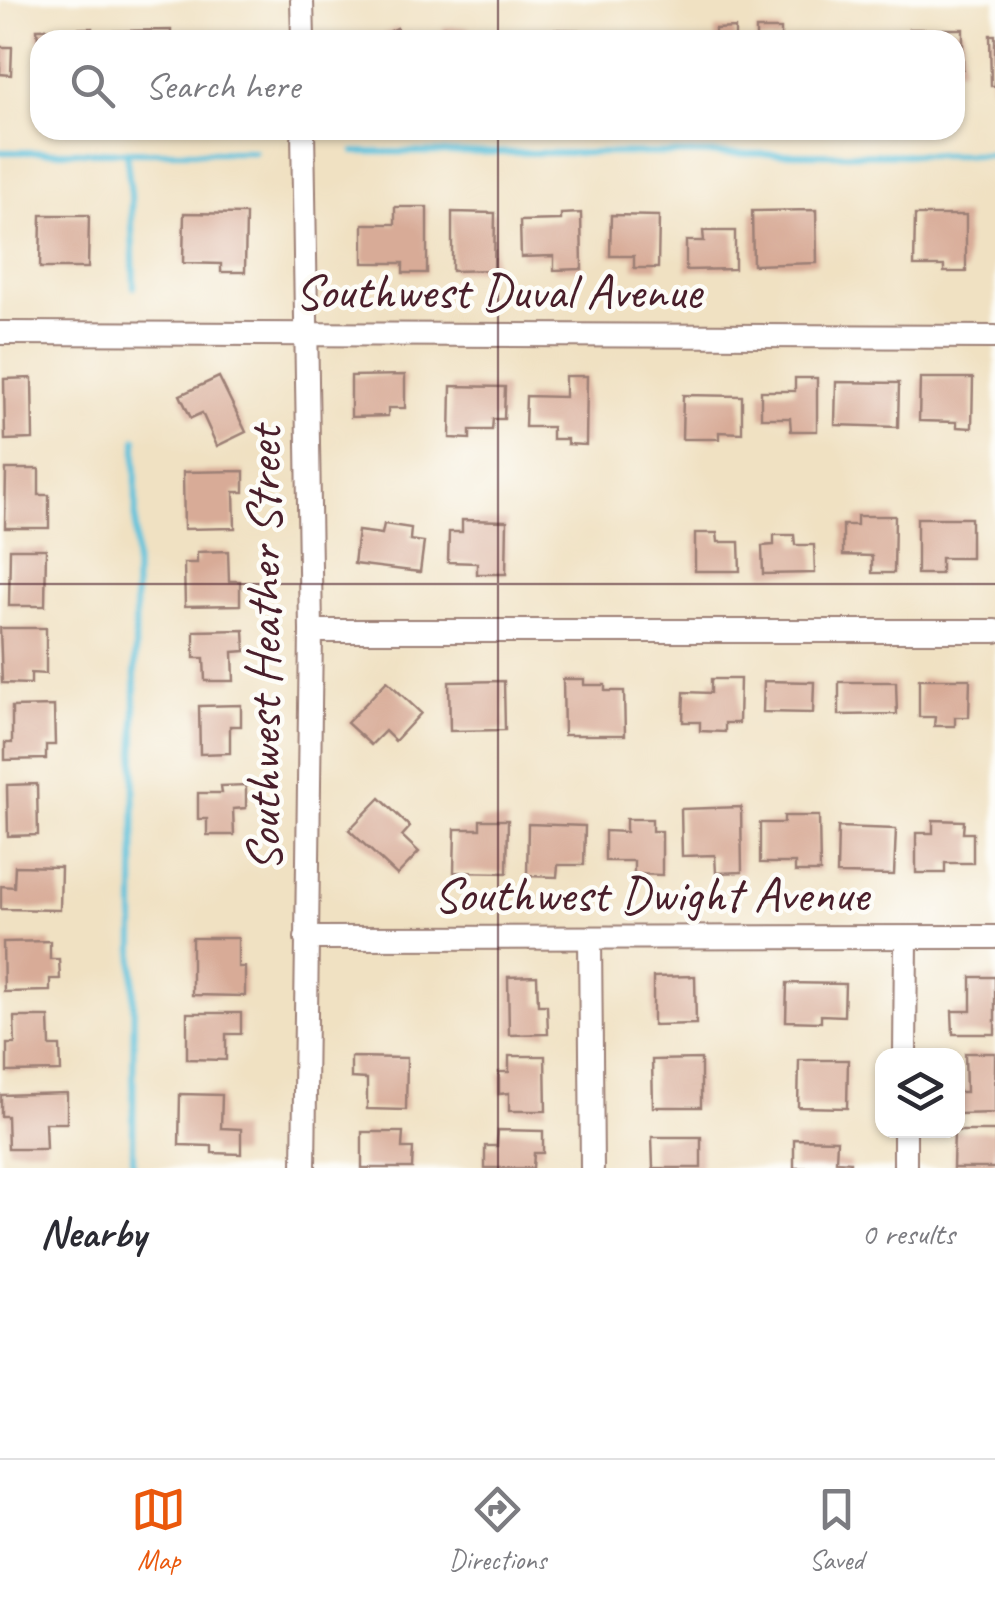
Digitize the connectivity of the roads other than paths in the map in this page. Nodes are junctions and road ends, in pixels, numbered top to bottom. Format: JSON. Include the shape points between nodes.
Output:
{"nodes":[{"id":1,"x":302,"y":0,"type":"edge"},
{"id":2,"x":302,"y":30,"type":"edge"},
{"id":3,"x":303,"y":140,"type":"edge"},
{"id":4,"x":0,"y":333,"type":"edge"},
{"id":5,"x":305,"y":334,"type":"junction"},
{"id":6,"x":995,"y":337,"type":"edge"},
{"id":7,"x":311,"y":631,"type":"junction"},
{"id":8,"x":995,"y":631,"type":"edge"},
{"id":9,"x":995,"y":936,"type":"edge"},
{"id":10,"x":306,"y":938,"type":"junction"},
{"id":11,"x":590,"y":938,"type":"junction"},
{"id":12,"x":906,"y":938,"type":"junction"},
{"id":13,"x":906,"y":1048,"type":"edge"},
{"id":14,"x":905,"y":1138,"type":"edge"},
{"id":15,"x":304,"y":1168,"type":"edge"},
{"id":16,"x":592,"y":1168,"type":"edge"},
{"id":17,"x":905,"y":1168,"type":"edge"}],
"edges":[{"from":1,"to":2,"type":"street"},
{"from":3,"to":5,"type":"street","name":"Southwest Heather Street"},
{"from":4,"to":5,"type":"street","name":"Southwest Duval Avenue"},
{"from":5,"to":6,"type":"street","name":"Southwest Duval Avenue"},
{"from":5,"to":7,"type":"street","name":"Southwest Heather Street"},
{"from":7,"to":8,"type":"street"},
{"from":7,"to":10,"type":"street","name":"Southwest Heather Street"},
{"from":9,"to":12,"type":"street","name":"Southwest Dwight Avenue"},
{"from":10,"to":11,"type":"street","name":"Southwest Dwight Avenue"},
{"from":10,"to":15,"type":"street","name":"Southwest Heather Street"},
{"from":11,"to":12,"type":"street","name":"Southwest Dwight Avenue"},
{"from":11,"to":16,"type":"street"},
{"from":12,"to":13,"type":"street"},
{"from":14,"to":17,"type":"street"}]}
